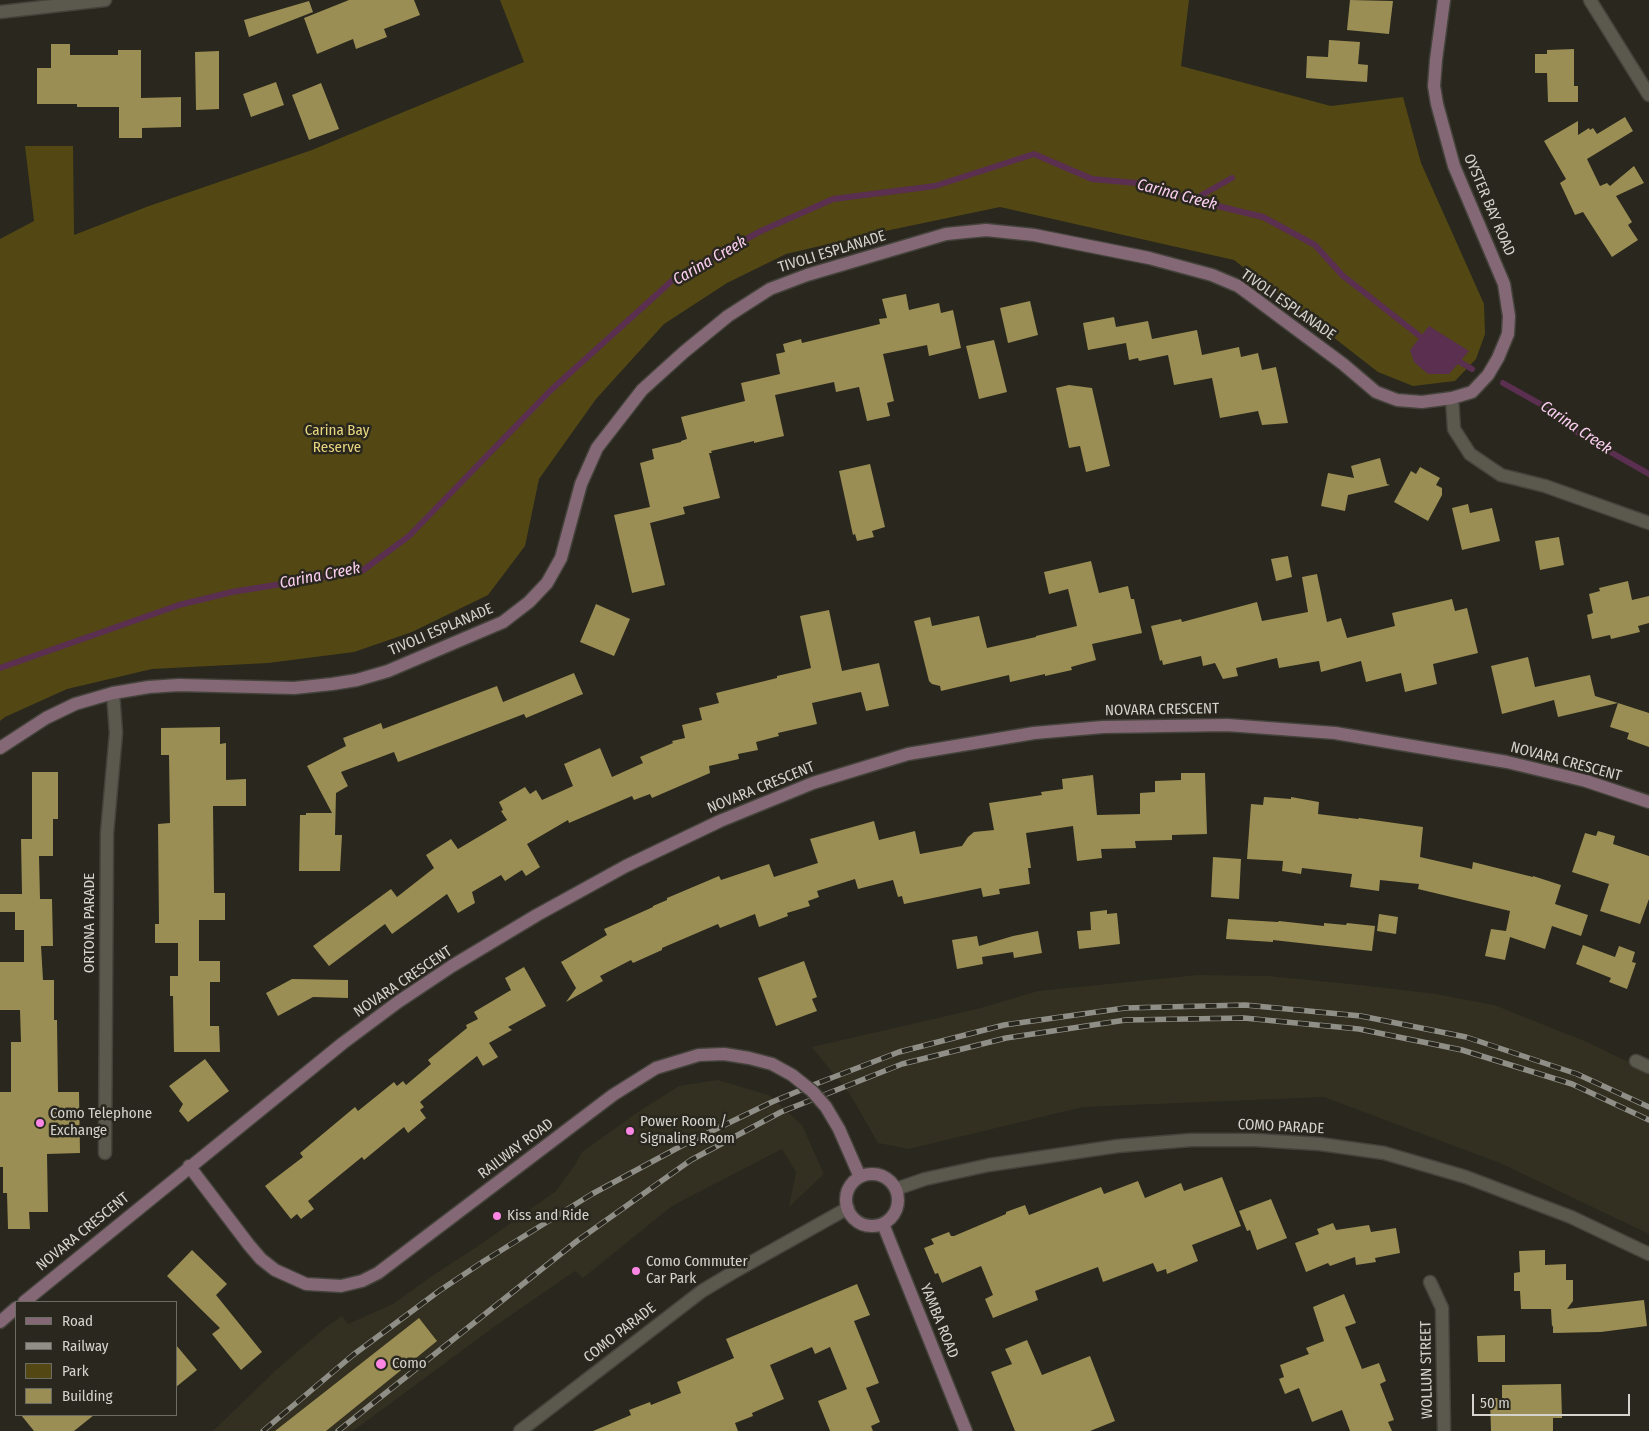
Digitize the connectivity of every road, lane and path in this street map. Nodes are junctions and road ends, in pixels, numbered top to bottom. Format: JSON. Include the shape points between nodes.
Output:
{"nodes":[{"id":1,"x":105,"y":0,"type":"edge"},
{"id":2,"x":1444,"y":0,"type":"edge"},
{"id":3,"x":1590,"y":0,"type":"edge"},
{"id":4,"x":0,"y":12,"type":"edge"},
{"id":5,"x":1649,"y":95,"type":"edge"},
{"id":6,"x":1452,"y":398,"type":"junction"},
{"id":7,"x":1649,"y":523,"type":"edge"},
{"id":8,"x":113,"y":693,"type":"junction"},
{"id":9,"x":0,"y":748,"type":"edge"},
{"id":10,"x":1649,"y":802,"type":"edge"},
{"id":11,"x":1636,"y":1061,"type":"dead end"},
{"id":12,"x":1649,"y":1067,"type":"edge"},
{"id":13,"x":105,"y":1153,"type":"dead end"},
{"id":14,"x":190,"y":1166,"type":"junction"},
{"id":15,"x":860,"y":1177,"type":"junction"},
{"id":16,"x":896,"y":1188,"type":"junction"},
{"id":17,"x":848,"y":1208,"type":"junction"},
{"id":18,"x":883,"y":1224,"type":"junction"},
{"id":19,"x":1649,"y":1254,"type":"edge"},
{"id":20,"x":1430,"y":1282,"type":"dead end"},
{"id":21,"x":25,"y":1301,"type":"edge"},
{"id":22,"x":15,"y":1309,"type":"edge"},
{"id":23,"x":0,"y":1322,"type":"edge"},
{"id":24,"x":520,"y":1431,"type":"edge"},
{"id":25,"x":966,"y":1431,"type":"edge"},
{"id":26,"x":1444,"y":1431,"type":"edge"}],
"edges":[{"from":1,"to":4,"type":"street"},
{"from":2,"to":6,"type":"street","name":"OYSTER BAY ROAD","via":[[1434,86],[1437,104],[1454,166],[1504,284],[1509,316],[1508,334],[1488,375],[1472,392]]},
{"from":3,"to":5,"type":"street"},
{"from":6,"to":7,"type":"street","via":[[1454,430],[1470,454],[1501,475],[1545,486]]},
{"from":6,"to":8,"type":"street","name":"TIVOLI ESPLANADE","via":[[1422,402],[1397,400],[1376,392],[1238,286],[1212,275],[1149,258],[1034,235],[986,230],[946,234],[770,289],[728,316],[684,352],[642,390],[597,448],[581,484],[561,558],[547,583],[503,622],[388,671],[357,680],[294,688],[179,685]]},
{"from":8,"to":9,"type":"street","name":"TIVOLI ESPLANADE","via":[[75,704],[46,718]]},
{"from":8,"to":13,"type":"street","name":"ORTONA PARADE","via":[[116,733],[107,834]]},
{"from":10,"to":14,"type":"street","name":"NOVARA CRESCENT","via":[[1586,781],[1506,762],[1335,733],[1227,725],[1103,727],[1034,733],[908,754],[813,783],[720,821],[626,866],[537,915],[398,1002]]},
{"from":11,"to":12,"type":"street"},
{"from":14,"to":15,"type":"street","name":"RAILWAY ROAD","bridge":true,"via":[[261,1259],[306,1284],[341,1286],[378,1273],[613,1096],[656,1068],[699,1055],[724,1054],[772,1064],[812,1091],[839,1129]]},
{"from":14,"to":21,"type":"street","name":"NOVARA CRESCENT"},
{"from":15,"to":16,"type":"street","via":[[876,1174]]},
{"from":15,"to":17,"type":"street","via":[[847,1194]]},
{"from":16,"to":18,"type":"street","via":[[898,1205]]},
{"from":16,"to":19,"type":"street","name":"COMO PARADE","via":[[989,1165],[1118,1146],[1191,1140],[1320,1144],[1384,1153],[1466,1176],[1571,1217]]},
{"from":17,"to":18,"type":"street","via":[[858,1222],[875,1226]]},
{"from":17,"to":24,"type":"street","name":"COMO PARADE","via":[[702,1291]]},
{"from":18,"to":25,"type":"street","name":"YAMBA ROAD"},
{"from":20,"to":26,"type":"street","name":"WOLLUN STREET","via":[[1442,1308]]},
{"from":22,"to":23,"type":"street"}]}
